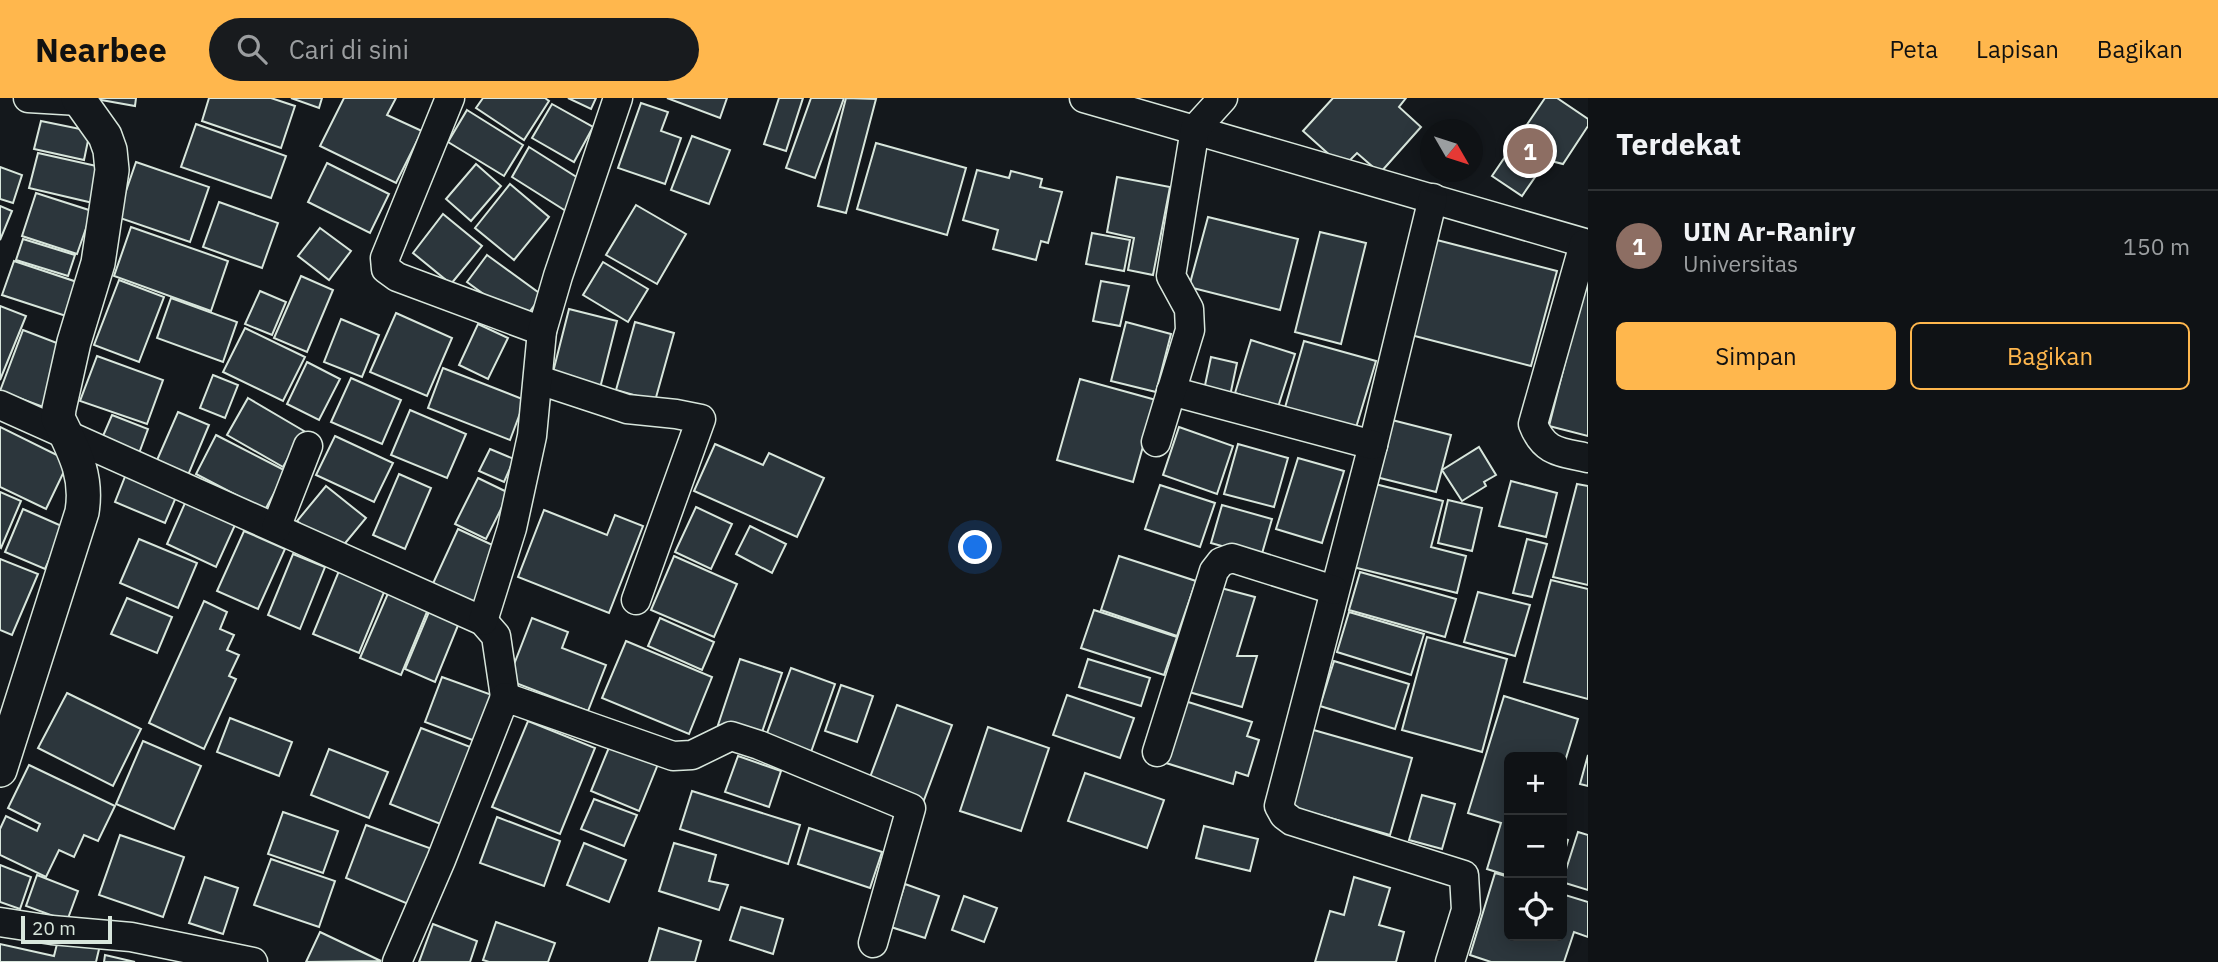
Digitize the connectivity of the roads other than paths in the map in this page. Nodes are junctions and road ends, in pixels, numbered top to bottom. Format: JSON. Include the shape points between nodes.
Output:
{"nodes":[{"id":1,"x":28,"y":98,"type":"edge"},
{"id":2,"x":450,"y":98,"type":"edge"},
{"id":3,"x":618,"y":98,"type":"edge"},
{"id":4,"x":1084,"y":98,"type":"edge"},
{"id":5,"x":1223,"y":98,"type":"edge"},
{"id":6,"x":78,"y":99,"type":"edge"},
{"id":7,"x":1195,"y":129,"type":"junction"},
{"id":8,"x":1433,"y":198,"type":"junction"},
{"id":9,"x":1586,"y":244,"type":"edge"},
{"id":10,"x":542,"y":331,"type":"junction"},
{"id":11,"x":539,"y":380,"type":"junction"},
{"id":12,"x":1171,"y":391,"type":"junction"},
{"id":13,"x":0,"y":405,"type":"edge"},
{"id":14,"x":67,"y":436,"type":"junction"},
{"id":15,"x":1156,"y":442,"type":"dead end"},
{"id":16,"x":1373,"y":445,"type":"junction"},
{"id":17,"x":308,"y":446,"type":"dead end"},
{"id":18,"x":1588,"y":458,"type":"edge"},
{"id":19,"x":276,"y":528,"type":"junction"},
{"id":20,"x":1334,"y":590,"type":"junction"},
{"id":21,"x":636,"y":600,"type":"dead end"},
{"id":22,"x":483,"y":621,"type":"junction"},
{"id":23,"x":505,"y":697,"type":"junction"},
{"id":24,"x":1157,"y":752,"type":"dead end"},
{"id":25,"x":0,"y":770,"type":"edge"},
{"id":26,"x":0,"y":922,"type":"edge"},
{"id":27,"x":873,"y":943,"type":"dead end"},
{"id":28,"x":224,"y":959,"type":"edge"},
{"id":29,"x":253,"y":962,"type":"edge"},
{"id":30,"x":397,"y":962,"type":"edge"},
{"id":31,"x":1450,"y":962,"type":"edge"}],
"edges":[{"from":1,"to":6,"type":"street"},
{"from":2,"to":10,"type":"street","via":[[385,258],[386,269]]},
{"from":3,"to":10,"type":"street"},
{"from":4,"to":7,"type":"street"},
{"from":5,"to":7,"type":"street"},
{"from":6,"to":14,"type":"street","via":[[105,136],[112,170],[98,263],[59,409],[58,418]]},
{"from":7,"to":8,"type":"street"},
{"from":7,"to":12,"type":"street","via":[[1171,276],[1189,309],[1191,330]]},
{"from":8,"to":9,"type":"street"},
{"from":8,"to":16,"type":"street"},
{"from":9,"to":18,"type":"street","via":[[1534,424],[1538,439],[1550,449]]},
{"from":10,"to":11,"type":"street"},
{"from":11,"to":21,"type":"street","via":[[627,410],[701,419]]},
{"from":11,"to":22,"type":"street","via":[[512,528]]},
{"from":12,"to":15,"type":"street"},
{"from":12,"to":16,"type":"street"},
{"from":13,"to":14,"type":"street"},
{"from":14,"to":19,"type":"street"},
{"from":14,"to":25,"type":"street","via":[[84,478],[82,512]]},
{"from":16,"to":20,"type":"street"},
{"from":17,"to":19,"type":"street"},
{"from":19,"to":22,"type":"street"},
{"from":20,"to":24,"type":"street","via":[[1232,558],[1222,562],[1214,571]]},
{"from":20,"to":31,"type":"street","via":[[1279,806],[1292,821],[1464,875],[1465,910]]},
{"from":22,"to":23,"type":"street","via":[[496,636]]},
{"from":23,"to":27,"type":"street","via":[[673,756],[692,755],[731,736],[911,808]]},
{"from":23,"to":30,"type":"street"},
{"from":26,"to":28,"type":"street","via":[[131,937]]},
{"from":28,"to":29,"type":"street"}]}
